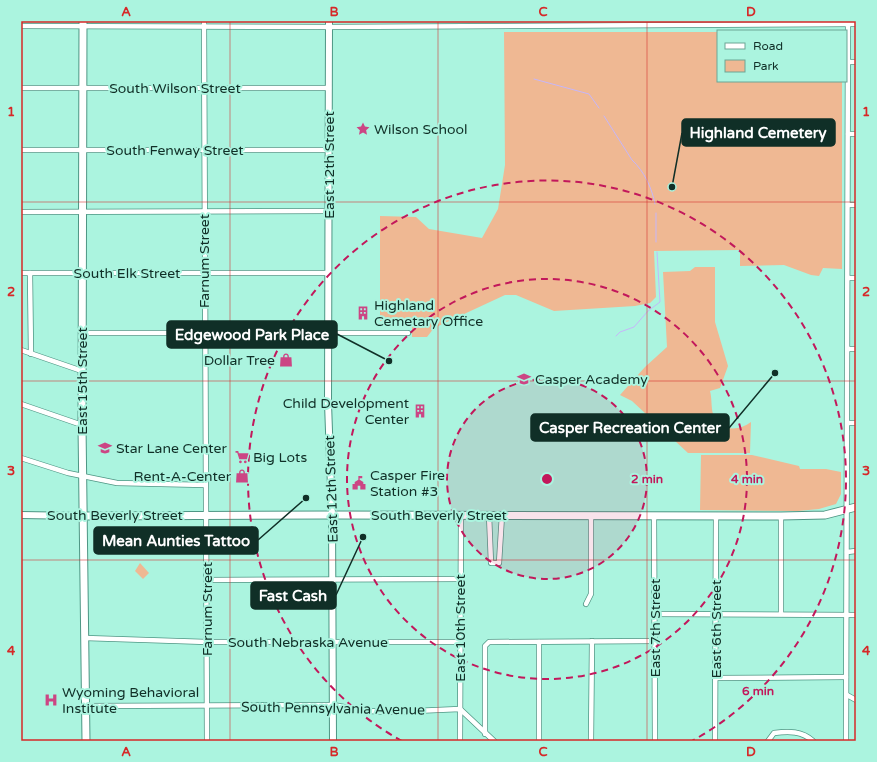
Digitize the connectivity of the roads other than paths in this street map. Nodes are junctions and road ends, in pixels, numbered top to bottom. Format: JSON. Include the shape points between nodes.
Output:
{"nodes":[{"id":1,"x":814,"y":22,"type":"edge"},
{"id":2,"x":83,"y":23,"type":"edge"},
{"id":3,"x":451,"y":23,"type":"edge"},
{"id":4,"x":602,"y":23,"type":"edge"},
{"id":5,"x":672,"y":23,"type":"edge"},
{"id":6,"x":744,"y":23,"type":"edge"},
{"id":7,"x":204,"y":24,"type":"edge"},
{"id":8,"x":329,"y":24,"type":"edge"},
{"id":9,"x":848,"y":24,"type":"junction"},
{"id":10,"x":856,"y":24,"type":"edge"},
{"id":11,"x":21,"y":26,"type":"edge"},
{"id":12,"x":848,"y":62,"type":"junction"},
{"id":13,"x":856,"y":62,"type":"edge"},
{"id":14,"x":21,"y":88,"type":"edge"},
{"id":15,"x":83,"y":88,"type":"junction"},
{"id":16,"x":204,"y":88,"type":"junction"},
{"id":17,"x":329,"y":88,"type":"junction"},
{"id":18,"x":848,"y":134,"type":"junction"},
{"id":19,"x":856,"y":134,"type":"edge"},
{"id":20,"x":204,"y":149,"type":"junction"},
{"id":21,"x":21,"y":150,"type":"edge"},
{"id":22,"x":83,"y":150,"type":"junction"},
{"id":23,"x":329,"y":150,"type":"junction"},
{"id":24,"x":848,"y":205,"type":"junction"},
{"id":25,"x":856,"y":205,"type":"edge"},
{"id":26,"x":329,"y":211,"type":"junction"},
{"id":27,"x":21,"y":212,"type":"edge"},
{"id":28,"x":82,"y":212,"type":"junction"},
{"id":29,"x":204,"y":212,"type":"junction"},
{"id":30,"x":21,"y":273,"type":"edge"},
{"id":31,"x":30,"y":273,"type":"junction"},
{"id":32,"x":82,"y":273,"type":"junction"},
{"id":33,"x":204,"y":273,"type":"junction"},
{"id":34,"x":329,"y":273,"type":"junction"},
{"id":35,"x":848,"y":278,"type":"junction"},
{"id":36,"x":856,"y":278,"type":"edge"},
{"id":37,"x":82,"y":333,"type":"junction"},
{"id":38,"x":205,"y":333,"type":"junction"},
{"id":39,"x":329,"y":333,"type":"junction"},
{"id":40,"x":408,"y":333,"type":"dead end"},
{"id":41,"x":848,"y":349,"type":"junction"},
{"id":42,"x":856,"y":349,"type":"edge"},
{"id":43,"x":21,"y":350,"type":"edge"},
{"id":44,"x":31,"y":354,"type":"junction"},
{"id":45,"x":82,"y":370,"type":"junction"},
{"id":46,"x":21,"y":404,"type":"edge"},
{"id":47,"x":848,"y":423,"type":"junction"},
{"id":48,"x":856,"y":423,"type":"edge"},
{"id":49,"x":82,"y":425,"type":"junction"},
{"id":50,"x":21,"y":458,"type":"edge"},
{"id":51,"x":83,"y":477,"type":"junction"},
{"id":52,"x":205,"y":485,"type":"junction"},
{"id":53,"x":856,"y":507,"type":"edge"},
{"id":54,"x":846,"y":508,"type":"junction"},
{"id":55,"x":21,"y":515,"type":"edge"},
{"id":56,"x":332,"y":515,"type":"junction"},
{"id":57,"x":490,"y":515,"type":"junction"},
{"id":58,"x":502,"y":515,"type":"junction"},
{"id":59,"x":83,"y":516,"type":"junction"},
{"id":60,"x":206,"y":516,"type":"junction"},
{"id":61,"x":461,"y":516,"type":"junction"},
{"id":62,"x":591,"y":516,"type":"junction"},
{"id":63,"x":654,"y":516,"type":"junction"},
{"id":64,"x":716,"y":516,"type":"junction"},
{"id":65,"x":781,"y":516,"type":"junction"},
{"id":66,"x":856,"y":551,"type":"edge"},
{"id":67,"x":847,"y":552,"type":"junction"},
{"id":68,"x":460,"y":579,"type":"junction"},
{"id":69,"x":207,"y":580,"type":"junction"},
{"id":70,"x":333,"y":580,"type":"junction"},
{"id":71,"x":586,"y":604,"type":"dead end"},
{"id":72,"x":654,"y":614,"type":"junction"},
{"id":73,"x":781,"y":614,"type":"junction"},
{"id":74,"x":716,"y":615,"type":"junction"},
{"id":75,"x":847,"y":615,"type":"junction"},
{"id":76,"x":856,"y":615,"type":"edge"},
{"id":77,"x":85,"y":638,"type":"junction"},
{"id":78,"x":592,"y":641,"type":"junction"},
{"id":79,"x":655,"y":641,"type":"junction"},
{"id":80,"x":207,"y":642,"type":"junction"},
{"id":81,"x":333,"y":642,"type":"junction"},
{"id":82,"x":459,"y":642,"type":"junction"},
{"id":83,"x":539,"y":642,"type":"junction"},
{"id":84,"x":846,"y":677,"type":"junction"},
{"id":85,"x":716,"y":678,"type":"junction"},
{"id":86,"x":846,"y":695,"type":"junction"},
{"id":87,"x":856,"y":700,"type":"edge"},
{"id":88,"x":206,"y":705,"type":"junction"},
{"id":89,"x":333,"y":705,"type":"junction"},
{"id":90,"x":86,"y":706,"type":"junction"},
{"id":91,"x":460,"y":709,"type":"junction"},
{"id":92,"x":485,"y":734,"type":"junction"},
{"id":93,"x":86,"y":741,"type":"edge"},
{"id":94,"x":207,"y":741,"type":"edge"},
{"id":95,"x":333,"y":741,"type":"edge"},
{"id":96,"x":460,"y":741,"type":"edge"},
{"id":97,"x":494,"y":741,"type":"edge"},
{"id":98,"x":538,"y":741,"type":"edge"},
{"id":99,"x":592,"y":741,"type":"edge"},
{"id":100,"x":655,"y":741,"type":"edge"},
{"id":101,"x":715,"y":741,"type":"edge"},
{"id":102,"x":768,"y":741,"type":"edge"},
{"id":103,"x":813,"y":741,"type":"edge"},
{"id":104,"x":846,"y":741,"type":"edge"}],
"edges":[{"from":1,"to":6,"type":"street"},
{"from":1,"to":9,"type":"street"},
{"from":2,"to":7,"type":"street"},
{"from":2,"to":11,"type":"street"},
{"from":2,"to":15,"type":"main road","name":"East 15th Street"},
{"from":3,"to":4,"type":"street"},
{"from":3,"to":8,"type":"street"},
{"from":4,"to":5,"type":"street"},
{"from":5,"to":6,"type":"street"},
{"from":7,"to":8,"type":"street"},
{"from":7,"to":16,"type":"street","name":"Farnum Street"},
{"from":8,"to":17,"type":"street","name":"East 12th Street"},
{"from":9,"to":10,"type":"street"},
{"from":9,"to":12,"type":"street"},
{"from":12,"to":13,"type":"street"},
{"from":12,"to":18,"type":"street"},
{"from":14,"to":15,"type":"street","name":"South Wilson Street"},
{"from":15,"to":16,"type":"street","name":"South Wilson Street"},
{"from":15,"to":22,"type":"main road","name":"East 15th Street"},
{"from":16,"to":17,"type":"street","name":"South Wilson Street"},
{"from":16,"to":20,"type":"street","name":"Farnum Street"},
{"from":17,"to":23,"type":"street","name":"East 12th Street"},
{"from":18,"to":19,"type":"street"},
{"from":18,"to":24,"type":"street"},
{"from":20,"to":22,"type":"street","name":"South Fenway Street"},
{"from":20,"to":23,"type":"street","name":"South Fenway Street"},
{"from":20,"to":29,"type":"street","name":"Farnum Street"},
{"from":21,"to":22,"type":"street","name":"South Fenway Street"},
{"from":22,"to":28,"type":"main road","name":"East 15th Street"},
{"from":23,"to":26,"type":"street","name":"East 12th Street"},
{"from":24,"to":25,"type":"street"},
{"from":24,"to":35,"type":"street"},
{"from":26,"to":29,"type":"street"},
{"from":26,"to":34,"type":"street","name":"East 12th Street"},
{"from":27,"to":28,"type":"street"},
{"from":28,"to":29,"type":"street"},
{"from":28,"to":32,"type":"main road","name":"East 15th Street"},
{"from":29,"to":33,"type":"street","name":"Farnum Street"},
{"from":30,"to":31,"type":"street","name":"South Elk Street"},
{"from":31,"to":32,"type":"street","name":"South Elk Street"},
{"from":31,"to":44,"type":"street"},
{"from":32,"to":33,"type":"street","name":"South Elk Street"},
{"from":32,"to":37,"type":"main road","name":"East 15th Street"},
{"from":33,"to":34,"type":"street","name":"South Elk Street"},
{"from":33,"to":38,"type":"street","name":"Farnum Street"},
{"from":34,"to":39,"type":"street","name":"East 12th Street"},
{"from":35,"to":36,"type":"street"},
{"from":35,"to":41,"type":"street"},
{"from":37,"to":38,"type":"street"},
{"from":37,"to":45,"type":"main road","name":"East 15th Street"},
{"from":38,"to":39,"type":"street"},
{"from":38,"to":52,"type":"street","name":"Farnum Street"},
{"from":39,"to":40,"type":"street"},
{"from":39,"to":56,"type":"street","name":"East 12th Street"},
{"from":41,"to":42,"type":"street"},
{"from":41,"to":47,"type":"street"},
{"from":43,"to":44,"type":"street"},
{"from":44,"to":45,"type":"street"},
{"from":45,"to":49,"type":"main road","name":"East 15th Street"},
{"from":46,"to":49,"type":"street"},
{"from":47,"to":48,"type":"street"},
{"from":47,"to":54,"type":"street"},
{"from":49,"to":51,"type":"main road","name":"East 15th Street"},
{"from":50,"to":51,"type":"street"},
{"from":51,"to":52,"type":"street","via":[[117,482]]},
{"from":51,"to":59,"type":"main road","name":"East 15th Street"},
{"from":52,"to":60,"type":"street","name":"Farnum Street"},
{"from":53,"to":54,"type":"main road","name":"South Beverly Street"},
{"from":54,"to":65,"type":"main road","name":"South Beverly Street","via":[[825,515]]},
{"from":54,"to":67,"type":"street"},
{"from":55,"to":59,"type":"street","name":"South Beverly Street"},
{"from":56,"to":60,"type":"main road","name":"South Beverly Street"},
{"from":56,"to":61,"type":"main road","name":"South Beverly Street"},
{"from":56,"to":70,"type":"street","name":"East 12th Street"},
{"from":57,"to":58,"type":"main road","name":"South Beverly Street"},
{"from":57,"to":58,"type":"street","via":[[491,563],[499,563]]},
{"from":57,"to":61,"type":"main road","name":"South Beverly Street"},
{"from":58,"to":62,"type":"main road","name":"South Beverly Street"},
{"from":59,"to":60,"type":"main road","name":"South Beverly Street"},
{"from":59,"to":77,"type":"main road","name":"East 15th Street"},
{"from":60,"to":69,"type":"street","name":"Farnum Street"},
{"from":61,"to":68,"type":"street","name":"East 10th Street"},
{"from":62,"to":63,"type":"main road","name":"South Beverly Street"},
{"from":62,"to":71,"type":"street","via":[[591,594]]},
{"from":63,"to":64,"type":"main road","name":"South Beverly Street"},
{"from":63,"to":72,"type":"street","name":"East 7th Street"},
{"from":64,"to":65,"type":"main road","name":"South Beverly Street"},
{"from":64,"to":74,"type":"street","name":"East 6th Street"},
{"from":65,"to":73,"type":"street"},
{"from":66,"to":67,"type":"street"},
{"from":67,"to":75,"type":"street"},
{"from":68,"to":70,"type":"street"},
{"from":68,"to":82,"type":"street","name":"East 10th Street"},
{"from":69,"to":70,"type":"street"},
{"from":69,"to":80,"type":"street","name":"Farnum Street"},
{"from":70,"to":81,"type":"street","name":"East 12th Street"},
{"from":72,"to":74,"type":"street"},
{"from":72,"to":79,"type":"street","name":"East 7th Street"},
{"from":73,"to":74,"type":"street"},
{"from":73,"to":75,"type":"street"},
{"from":74,"to":85,"type":"street","name":"East 6th Street"},
{"from":75,"to":76,"type":"street"},
{"from":75,"to":84,"type":"street"},
{"from":77,"to":80,"type":"street","name":"South Nebraska Avenue"},
{"from":77,"to":90,"type":"main road","name":"East 15th Street"},
{"from":78,"to":79,"type":"street"},
{"from":78,"to":83,"type":"street"},
{"from":78,"to":99,"type":"street"},
{"from":79,"to":100,"type":"street","name":"East 7th Street"},
{"from":80,"to":81,"type":"street","name":"South Nebraska Avenue"},
{"from":80,"to":88,"type":"street","name":"Farnum Street"},
{"from":81,"to":82,"type":"street","name":"South Nebraska Avenue"},
{"from":81,"to":89,"type":"street","name":"East 12th Street"},
{"from":82,"to":91,"type":"street","name":"East 10th Street"},
{"from":83,"to":92,"type":"street","via":[[488,642],[485,646]]},
{"from":83,"to":98,"type":"street"},
{"from":84,"to":85,"type":"street"},
{"from":84,"to":86,"type":"street"},
{"from":85,"to":101,"type":"street","name":"East 6th Street"},
{"from":86,"to":87,"type":"street"},
{"from":86,"to":104,"type":"street"},
{"from":88,"to":89,"type":"street","name":"South Pennsylvania Avenue"},
{"from":88,"to":90,"type":"street","name":"South Pennsylvania Avenue"},
{"from":88,"to":94,"type":"street","name":"Farnum Street"},
{"from":89,"to":91,"type":"street","name":"South Pennsylvania Avenue","via":[[392,712]]},
{"from":89,"to":95,"type":"street","name":"East 12th Street"},
{"from":90,"to":93,"type":"main road","name":"East 15th Street"},
{"from":91,"to":92,"type":"street"},
{"from":91,"to":96,"type":"street","name":"East 10th Street"},
{"from":92,"to":97,"type":"street"},
{"from":102,"to":103,"type":"street","via":[[774,733],[798,732]]}]}
